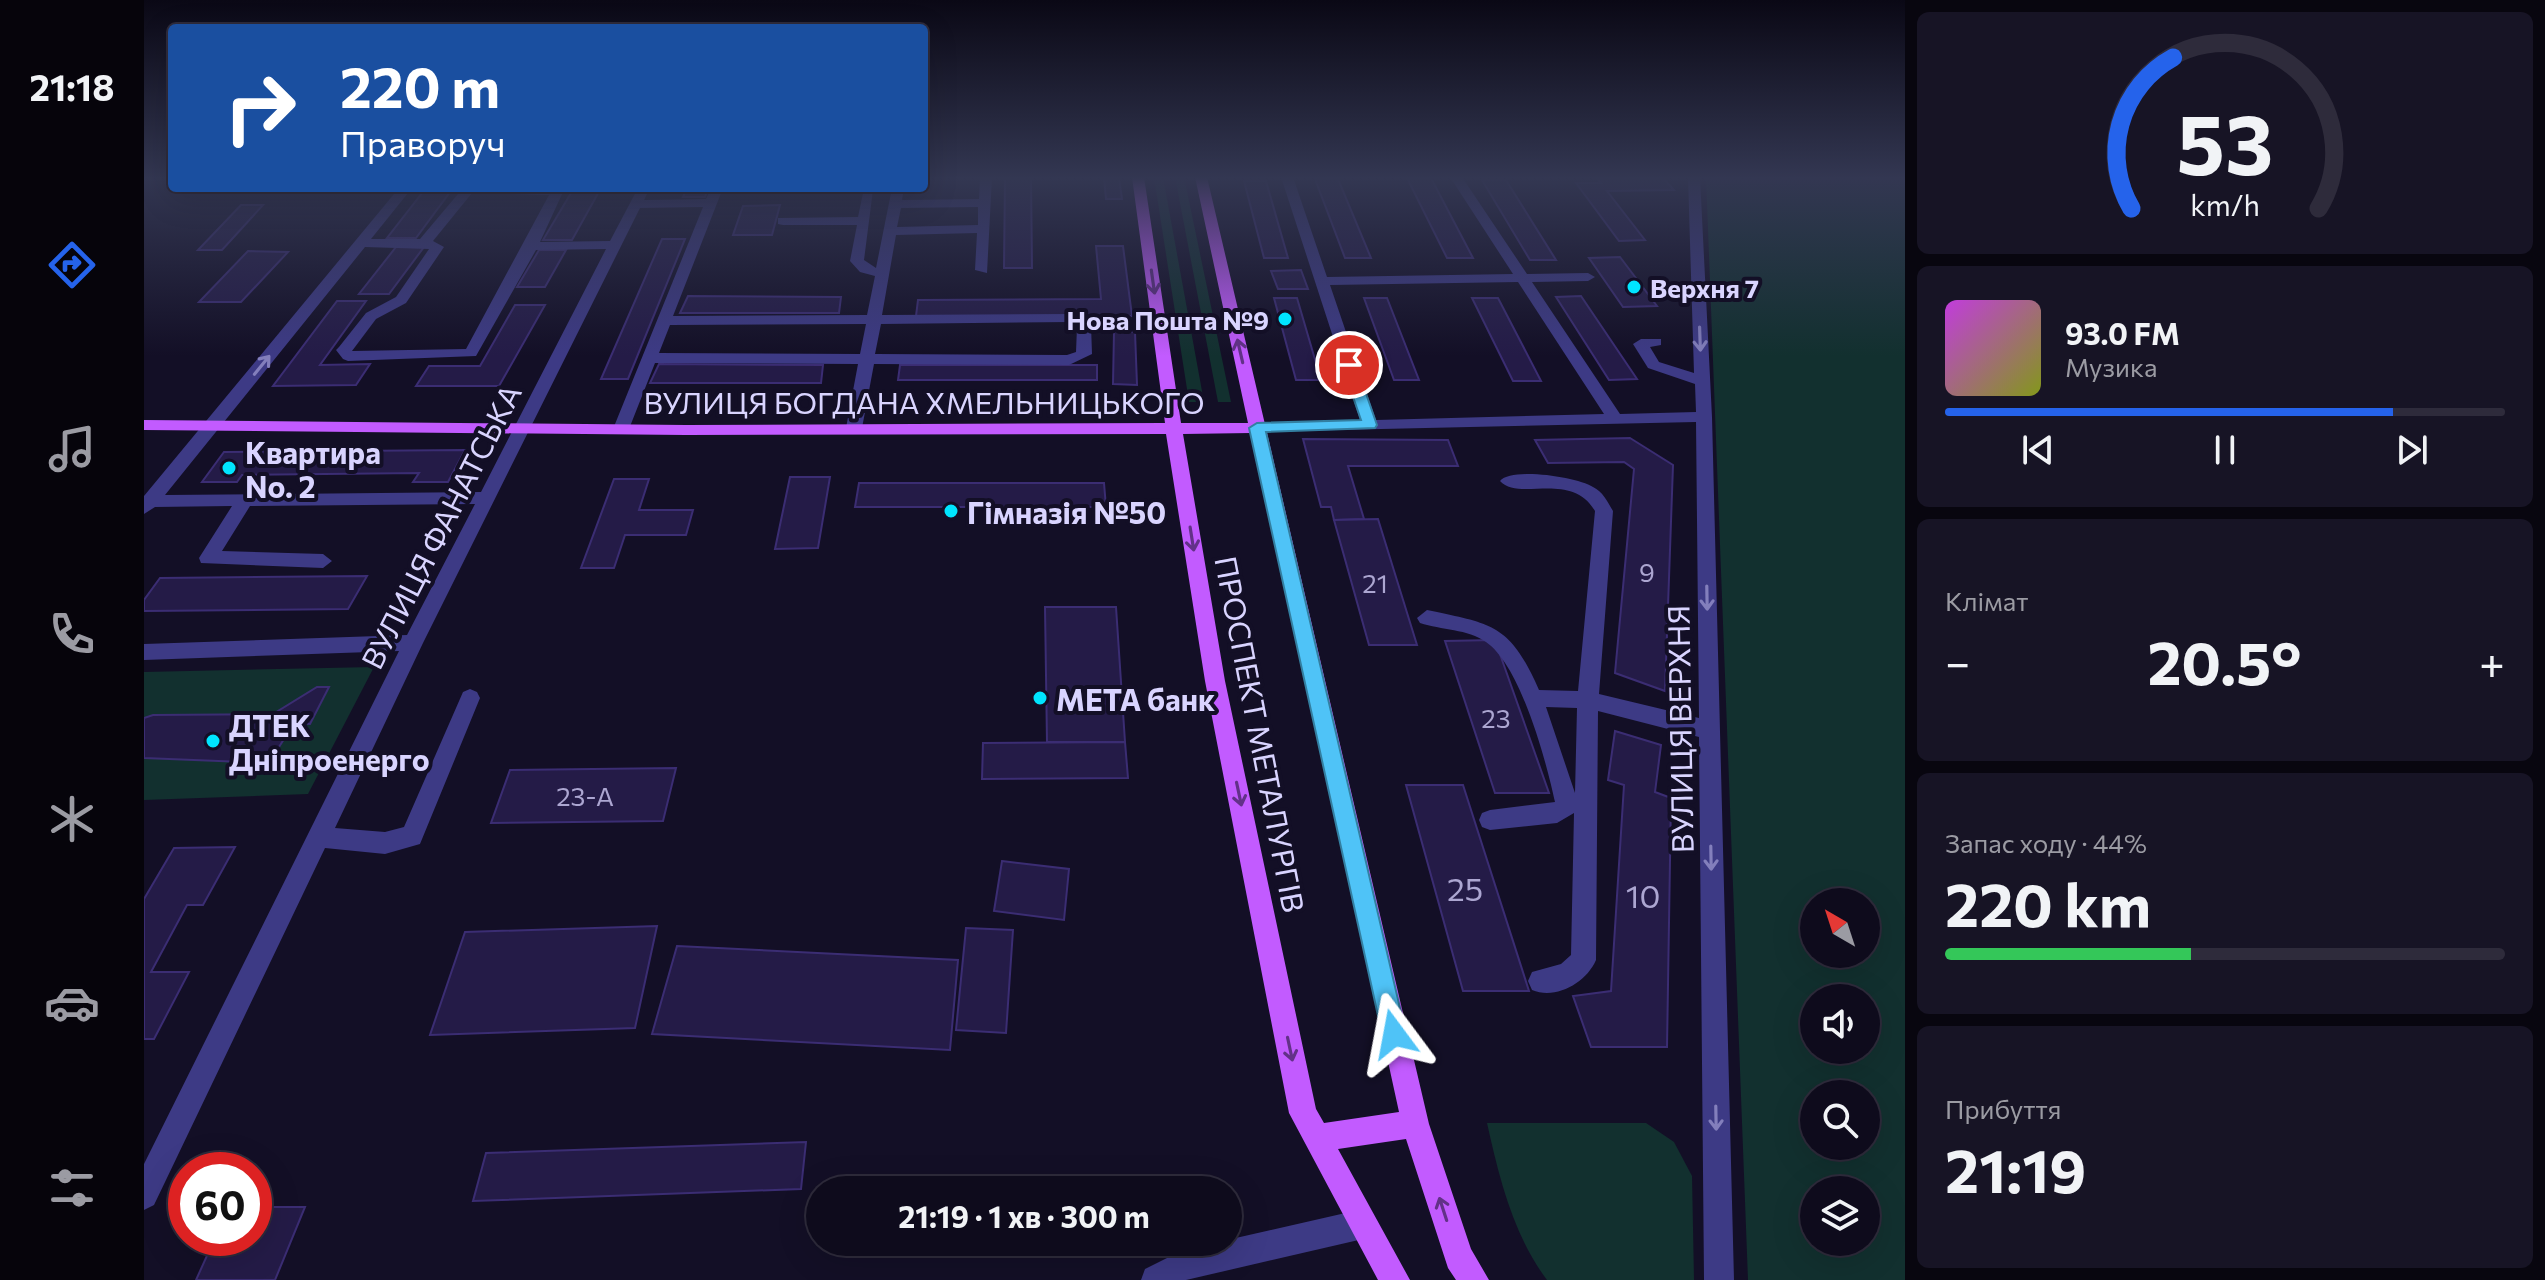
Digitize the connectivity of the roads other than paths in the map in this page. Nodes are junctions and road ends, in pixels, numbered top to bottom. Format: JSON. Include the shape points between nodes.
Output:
{"nodes":[{"id":1,"x":365,"y":237,"type":"edge"},
{"id":2,"x":429,"y":237,"type":"edge"},
{"id":3,"x":535,"y":237,"type":"edge"},
{"id":4,"x":619,"y":237,"type":"edge"},
{"id":5,"x":696,"y":237,"type":"edge"},
{"id":6,"x":861,"y":237,"type":"edge"},
{"id":7,"x":890,"y":237,"type":"edge"},
{"id":8,"x":984,"y":237,"type":"edge"},
{"id":9,"x":1146,"y":237,"type":"edge"},
{"id":10,"x":1214,"y":237,"type":"edge"},
{"id":11,"x":1307,"y":237,"type":"edge"},
{"id":12,"x":1495,"y":237,"type":"edge"},
{"id":13,"x":1696,"y":237,"type":"edge"},
{"id":14,"x":360,"y":243,"type":"junction"},
{"id":15,"x":424,"y":243,"type":"junction"},
{"id":16,"x":615,"y":245,"type":"junction"},
{"id":17,"x":531,"y":246,"type":"junction"},
{"id":18,"x":982,"y":270,"type":"dead end"},
{"id":19,"x":884,"y":274,"type":"junction"},
{"id":20,"x":1522,"y":277,"type":"junction"},
{"id":21,"x":1588,"y":277,"type":"dead end"},
{"id":22,"x":1321,"y":281,"type":"junction"},
{"id":23,"x":875,"y":320,"type":"junction"},
{"id":24,"x":664,"y":321,"type":"junction"},
{"id":25,"x":1656,"y":342,"type":"dead end"},
{"id":26,"x":649,"y":358,"type":"junction"},
{"id":27,"x":868,"y":359,"type":"junction"},
{"id":28,"x":1702,"y":381,"type":"junction"},
{"id":29,"x":1704,"y":417,"type":"junction"},
{"id":30,"x":1615,"y":419,"type":"junction"},
{"id":31,"x":144,"y":425,"type":"edge"},
{"id":32,"x":1370,"y":425,"type":"junction"},
{"id":33,"x":213,"y":426,"type":"junction"},
{"id":34,"x":524,"y":427,"type":"junction"},
{"id":35,"x":854,"y":428,"type":"junction"},
{"id":36,"x":1257,"y":428,"type":"junction"},
{"id":37,"x":621,"y":429,"type":"junction"},
{"id":38,"x":1174,"y":430,"type":"junction"},
{"id":39,"x":1509,"y":481,"type":"dead end"},
{"id":40,"x":488,"y":498,"type":"junction"},
{"id":41,"x":245,"y":500,"type":"junction"},
{"id":42,"x":147,"y":504,"type":"edge"},
{"id":43,"x":323,"y":561,"type":"dead end"},
{"id":44,"x":1427,"y":618,"type":"dead end"},
{"id":45,"x":413,"y":643,"type":"junction"},
{"id":46,"x":144,"y":652,"type":"edge"},
{"id":47,"x":470,"y":698,"type":"dead end"},
{"id":48,"x":1532,"y":698,"type":"junction"},
{"id":49,"x":1588,"y":700,"type":"junction"},
{"id":50,"x":1709,"y":730,"type":"junction"},
{"id":51,"x":1490,"y":820,"type":"dead end"},
{"id":52,"x":319,"y":837,"type":"junction"},
{"id":53,"x":1541,"y":981,"type":"dead end"},
{"id":54,"x":1415,"y":1124,"type":"junction"},
{"id":55,"x":1317,"y":1138,"type":"junction"},
{"id":56,"x":144,"y":1195,"type":"edge"},
{"id":57,"x":1363,"y":1224,"type":"junction"},
{"id":58,"x":1156,"y":1280,"type":"edge"},
{"id":59,"x":1395,"y":1280,"type":"edge"},
{"id":60,"x":1474,"y":1280,"type":"edge"},
{"id":61,"x":1719,"y":1280,"type":"edge"}],
"edges":[{"from":1,"to":14,"type":"street"},
{"from":2,"to":15,"type":"street"},
{"from":3,"to":17,"type":"street"},
{"from":4,"to":16,"type":"street","name":"ВУЛИЦЯ ФАНАТСЬКА"},
{"from":5,"to":24,"type":"street"},
{"from":6,"to":19,"type":"street","via":[[857,261]]},
{"from":7,"to":19,"type":"street"},
{"from":8,"to":18,"type":"street"},
{"from":9,"to":38,"type":"main road","name":"ПРОСПЕКТ МЕТАЛУРГІВ","one_way":true},
{"from":36,"to":10,"type":"main road","name":"ПРОСПЕКТ МЕТАЛУРГІВ","one_way":true},
{"from":11,"to":22,"type":"street"},
{"from":12,"to":20,"type":"street"},
{"from":13,"to":28,"type":"street","name":"ВУЛИЦЯ ВЕРХНЯ","one_way":true},
{"from":14,"to":15,"type":"street"},
{"from":33,"to":14,"type":"street","one_way":true},
{"from":15,"to":17,"type":"street","via":[[437,247],[401,300],[371,316],[344,350],[348,356],[471,353]]},
{"from":16,"to":17,"type":"street"},
{"from":16,"to":34,"type":"street","name":"ВУЛИЦЯ ФАНАТСЬКА"},
{"from":19,"to":23,"type":"street"},
{"from":20,"to":21,"type":"street"},
{"from":20,"to":22,"type":"street"},
{"from":20,"to":30,"type":"street"},
{"from":22,"to":32,"type":"street"},
{"from":23,"to":24,"type":"street"},
{"from":23,"to":27,"type":"street"},
{"from":23,"to":27,"type":"street","via":[[1073,318],[1084,325],[1084,354],[1069,360]]},
{"from":24,"to":26,"type":"street"},
{"from":25,"to":28,"type":"street","via":[[1641,344],[1653,365]]},
{"from":26,"to":27,"type":"street"},
{"from":26,"to":37,"type":"street"},
{"from":27,"to":35,"type":"street"},
{"from":28,"to":29,"type":"street","name":"ВУЛИЦЯ ВЕРХНЯ"},
{"from":29,"to":30,"type":"street","name":"ВУЛИЦЯ БОГДАНА ХМЕЛЬНИЦЬКОГО"},
{"from":29,"to":50,"type":"street","name":"ВУЛИЦЯ ВЕРХНЯ","one_way":true},
{"from":30,"to":32,"type":"street","name":"ВУЛИЦЯ БОГДАНА ХМЕЛЬНИЦЬКОГО"},
{"from":31,"to":33,"type":"main road","name":"ВУЛИЦЯ БОГДАНА ХМЕЛЬНИЦЬКОГО"},
{"from":32,"to":36,"type":"street","name":"ВУЛИЦЯ БОГДАНА ХМЕЛЬНИЦЬКОГО"},
{"from":33,"to":34,"type":"main road","name":"ВУЛИЦЯ БОГДАНА ХМЕЛЬНИЦЬКОГО"},
{"from":33,"to":42,"type":"street"},
{"from":34,"to":37,"type":"main road","name":"ВУЛИЦЯ БОГДАНА ХМЕЛЬНИЦЬКОГО"},
{"from":34,"to":40,"type":"street","name":"ВУЛИЦЯ ФАНАТСЬКА"},
{"from":35,"to":37,"type":"main road","name":"ВУЛИЦЯ БОГДАНА ХМЕЛЬНИЦЬКОГО"},
{"from":35,"to":38,"type":"main road","name":"ВУЛИЦЯ БОГДАНА ХМЕЛЬНИЦЬКОГО"},
{"from":36,"to":38,"type":"main road","name":"ВУЛИЦЯ БОГДАНА ХМЕЛЬНИЦЬКОГО"},
{"from":36,"to":54,"type":"main road","name":"ПРОСПЕКТ МЕТАЛУРГІВ"},
{"from":38,"to":55,"type":"main road","name":"ПРОСПЕКТ МЕТАЛУРГІВ","one_way":true,"via":[[1224,725],[1303,1113]]},
{"from":39,"to":49,"type":"street","via":[[1582,486],[1601,501]]},
{"from":40,"to":41,"type":"street"},
{"from":40,"to":45,"type":"street","name":"ВУЛИЦЯ ФАНАТСЬКА"},
{"from":41,"to":42,"type":"street"},
{"from":41,"to":43,"type":"street","via":[[208,558]]},
{"from":44,"to":48,"type":"street","via":[[1494,636],[1511,654]]},
{"from":45,"to":46,"type":"street"},
{"from":45,"to":52,"type":"street","name":"ВУЛИЦЯ ФАНАТСЬКА"},
{"from":47,"to":52,"type":"street","via":[[412,836],[385,843]]},
{"from":48,"to":49,"type":"street"},
{"from":48,"to":51,"type":"street","via":[[1566,807],[1557,813]]},
{"from":49,"to":50,"type":"street"},
{"from":49,"to":53,"type":"street","via":[[1583,960],[1567,976]]},
{"from":50,"to":61,"type":"street","name":"ВУЛИЦЯ ВЕРХНЯ","one_way":true},
{"from":52,"to":56,"type":"street","name":"ВУЛИЦЯ ФАНАТСЬКА"},
{"from":54,"to":55,"type":"main road"},
{"from":60,"to":54,"type":"main road","name":"ПРОСПЕКТ МЕТАЛУРГІВ","one_way":true,"via":[[1459,1257]]},
{"from":55,"to":57,"type":"main road","name":"ПРОСПЕКТ МЕТАЛУРГІВ"},
{"from":57,"to":58,"type":"street","via":[[1183,1265]]},
{"from":57,"to":59,"type":"main road","name":"ПРОСПЕКТ МЕТАЛУРГІВ"}]}
